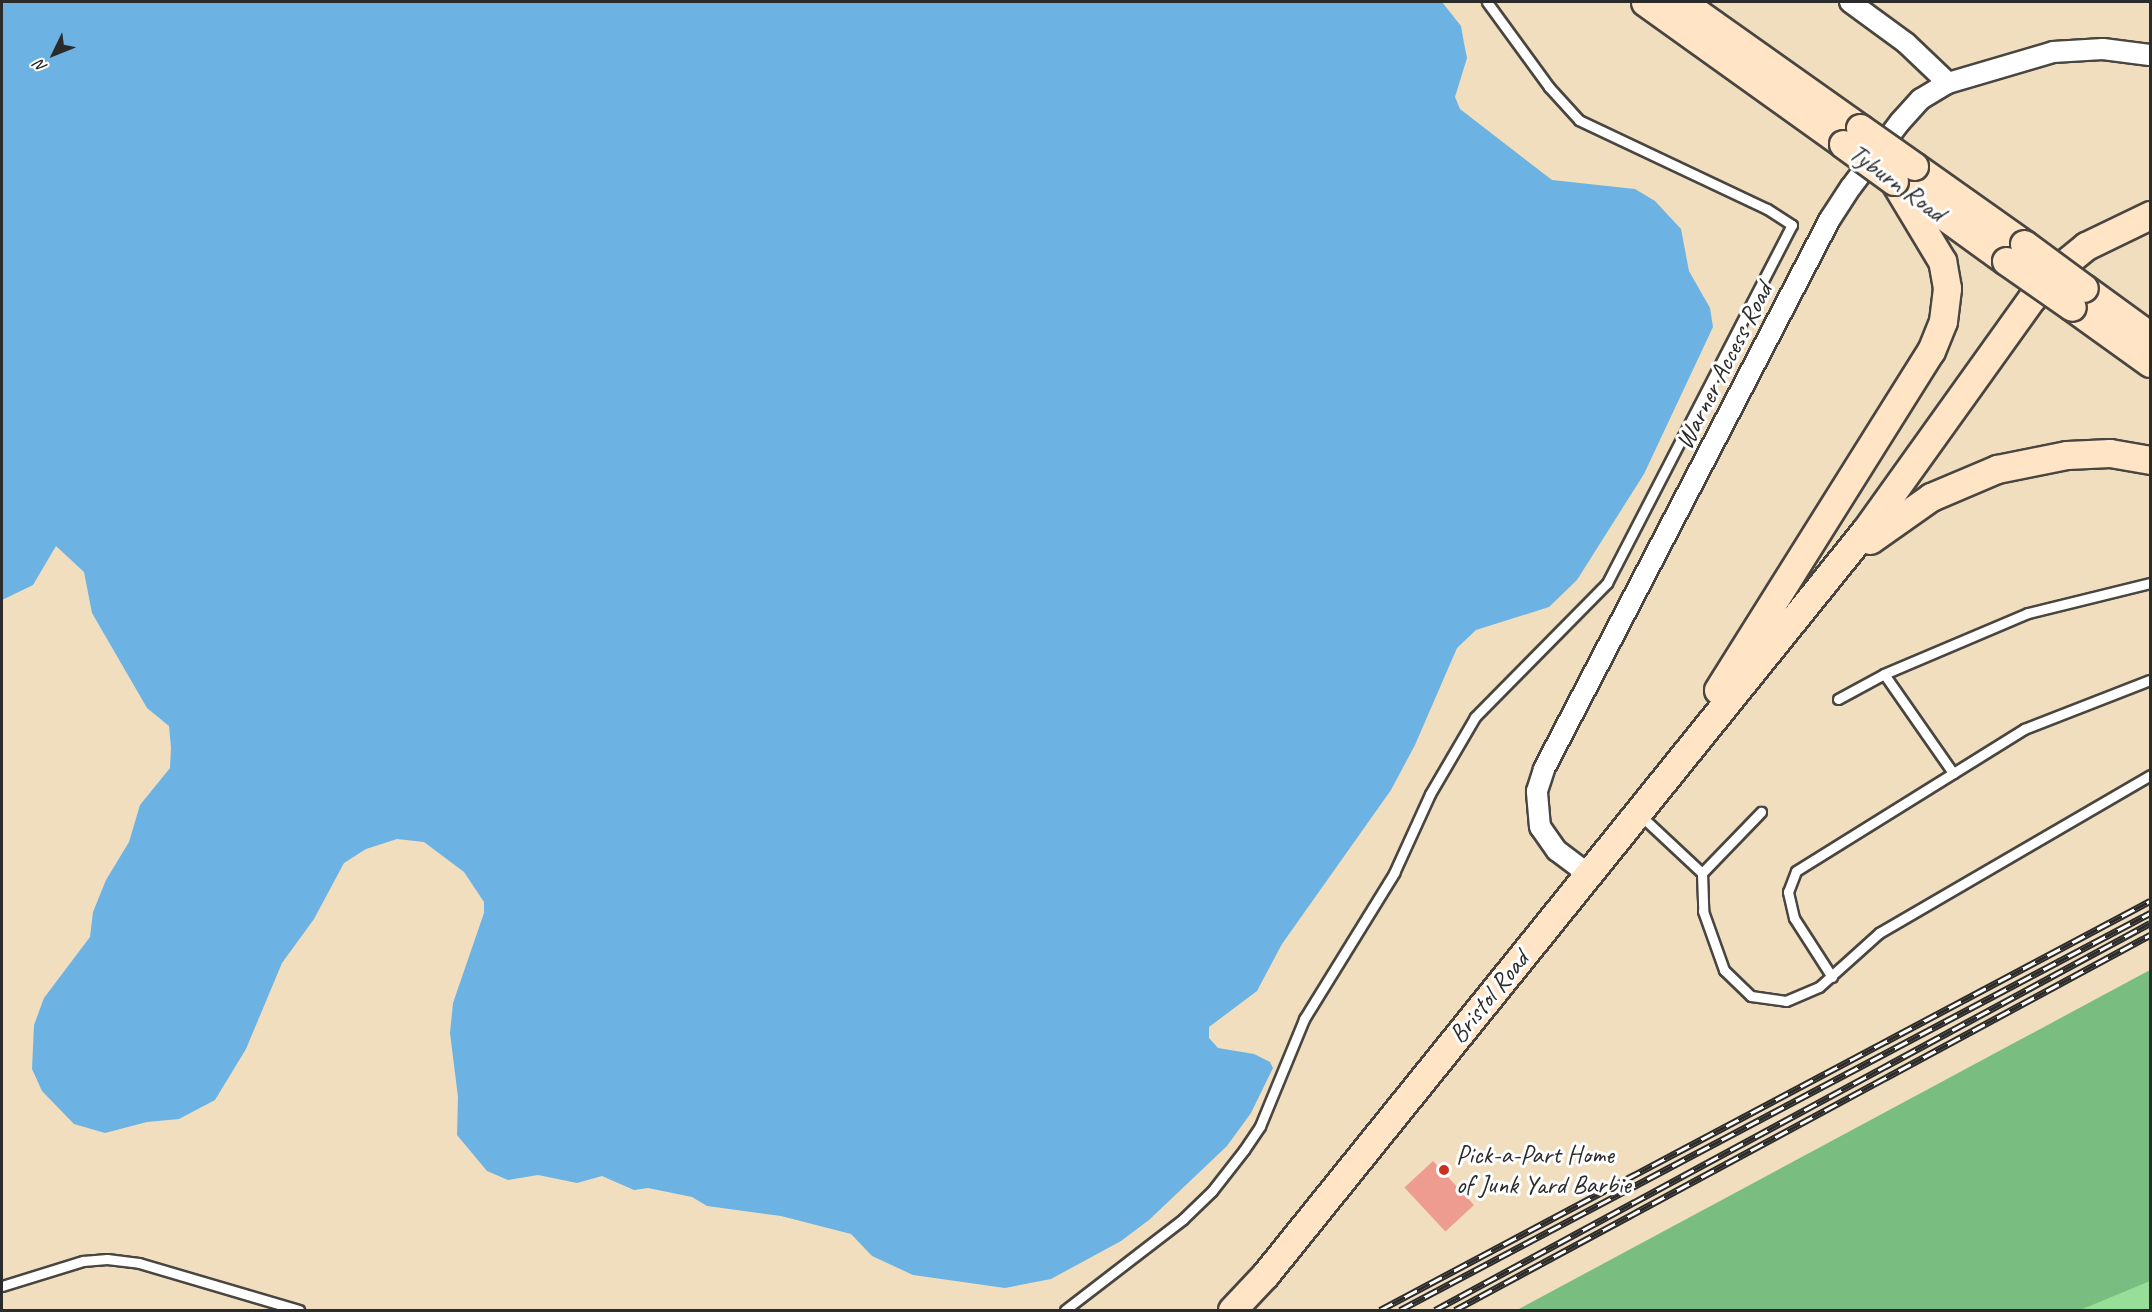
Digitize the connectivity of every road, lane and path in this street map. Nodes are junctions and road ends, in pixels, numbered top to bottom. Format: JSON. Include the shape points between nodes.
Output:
{"nodes":[{"id":1,"x":1487,"y":2,"type":"edge"},
{"id":2,"x":1645,"y":2,"type":"edge"},
{"id":3,"x":1682,"y":2,"type":"edge"},
{"id":4,"x":1850,"y":2,"type":"edge"},
{"id":5,"x":2151,"y":55,"type":"edge"},
{"id":6,"x":1948,"y":83,"type":"junction"},
{"id":7,"x":1851,"y":136,"type":"junction"},
{"id":8,"x":1904,"y":173,"type":"junction"},
{"id":9,"x":2151,"y":202,"type":"edge"},
{"id":10,"x":2151,"y":215,"type":"edge"},
{"id":11,"x":2078,"y":298,"type":"junction"},
{"id":12,"x":2151,"y":336,"type":"edge"},
{"id":13,"x":2151,"y":363,"type":"edge"},
{"id":14,"x":2151,"y":460,"type":"edge"},
{"id":15,"x":2151,"y":583,"type":"edge"},
{"id":16,"x":1884,"y":674,"type":"junction"},
{"id":17,"x":2151,"y":680,"type":"edge"},
{"id":18,"x":1743,"y":681,"type":"junction"},
{"id":19,"x":1838,"y":699,"type":"dead end"},
{"id":20,"x":1691,"y":745,"type":"junction"},
{"id":21,"x":1953,"y":773,"type":"junction"},
{"id":22,"x":2151,"y":775,"type":"edge"},
{"id":23,"x":1761,"y":812,"type":"dead end"},
{"id":24,"x":1637,"y":813,"type":"junction"},
{"id":25,"x":1702,"y":873,"type":"junction"},
{"id":26,"x":1588,"y":874,"type":"junction"},
{"id":27,"x":1832,"y":977,"type":"junction"},
{"id":28,"x":2,"y":1286,"type":"edge"},
{"id":29,"x":299,"y":1311,"type":"edge"},
{"id":30,"x":1065,"y":1311,"type":"edge"},
{"id":31,"x":1232,"y":1311,"type":"edge"}],
"edges":[{"from":1,"to":30,"type":"lane","via":[[1549,87],[1579,120],[1767,208],[1792,225],[1607,583],[1475,717],[1430,794],[1394,873],[1304,1019],[1260,1126],[1244,1150],[1212,1191],[1183,1219]]},
{"from":2,"to":7,"type":"main road","name":"Tyburn Road"},
{"from":3,"to":7,"type":"main road","name":"Tyburn Road"},
{"from":4,"to":6,"type":"street","via":[[1906,44]]},
{"from":5,"to":6,"type":"street","name":"Warner Access Road","via":[[2103,49],[2054,52]]},
{"from":6,"to":26,"type":"street","name":"Warner Access Road","via":[[1922,99],[1900,122],[1830,219],[1544,769],[1537,791],[1540,827],[1557,850]]},
{"from":7,"to":8,"type":"main road","name":"Tyburn Road","bridge":true},
{"from":8,"to":11,"type":"main road","name":"Tyburn Road","bridge":true},
{"from":8,"to":20,"type":"main road","via":[[1941,261],[1947,288],[1942,321],[1931,351],[1762,617],[1716,693]]},
{"from":9,"to":18,"type":"main road","via":[[2112,218],[2061,252],[2021,291]]},
{"from":10,"to":18,"type":"main road","via":[[2104,235],[2054,273],[1865,531]]},
{"from":11,"to":12,"type":"main road","name":"Tyburn Road"},
{"from":11,"to":13,"type":"main road","name":"Tyburn Road"},
{"from":14,"to":18,"type":"main road","via":[[2095,453],[2038,459],[1996,469],[1931,497],[1895,520],[1852,558]]},
{"from":15,"to":16,"type":"lane","via":[[2028,613]]},
{"from":16,"to":19,"type":"lane"},
{"from":16,"to":21,"type":"lane"},
{"from":17,"to":21,"type":"lane","via":[[2024,729]]},
{"from":18,"to":20,"type":"main road","name":"Bristol Road"},
{"from":20,"to":24,"type":"main road","name":"Bristol Road"},
{"from":21,"to":27,"type":"lane","via":[[1796,872],[1788,892],[1794,918]]},
{"from":22,"to":27,"type":"lane","via":[[1879,933]]},
{"from":23,"to":25,"type":"lane"},
{"from":24,"to":25,"type":"lane"},
{"from":24,"to":26,"type":"main road","name":"Bristol Road"},
{"from":25,"to":27,"type":"lane","via":[[1703,911],[1724,970],[1751,996],[1786,1001]]},
{"from":26,"to":31,"type":"main road","name":"Bristol Road"},
{"from":28,"to":29,"type":"lane","via":[[75,1263],[107,1259],[158,1268]]}]}
